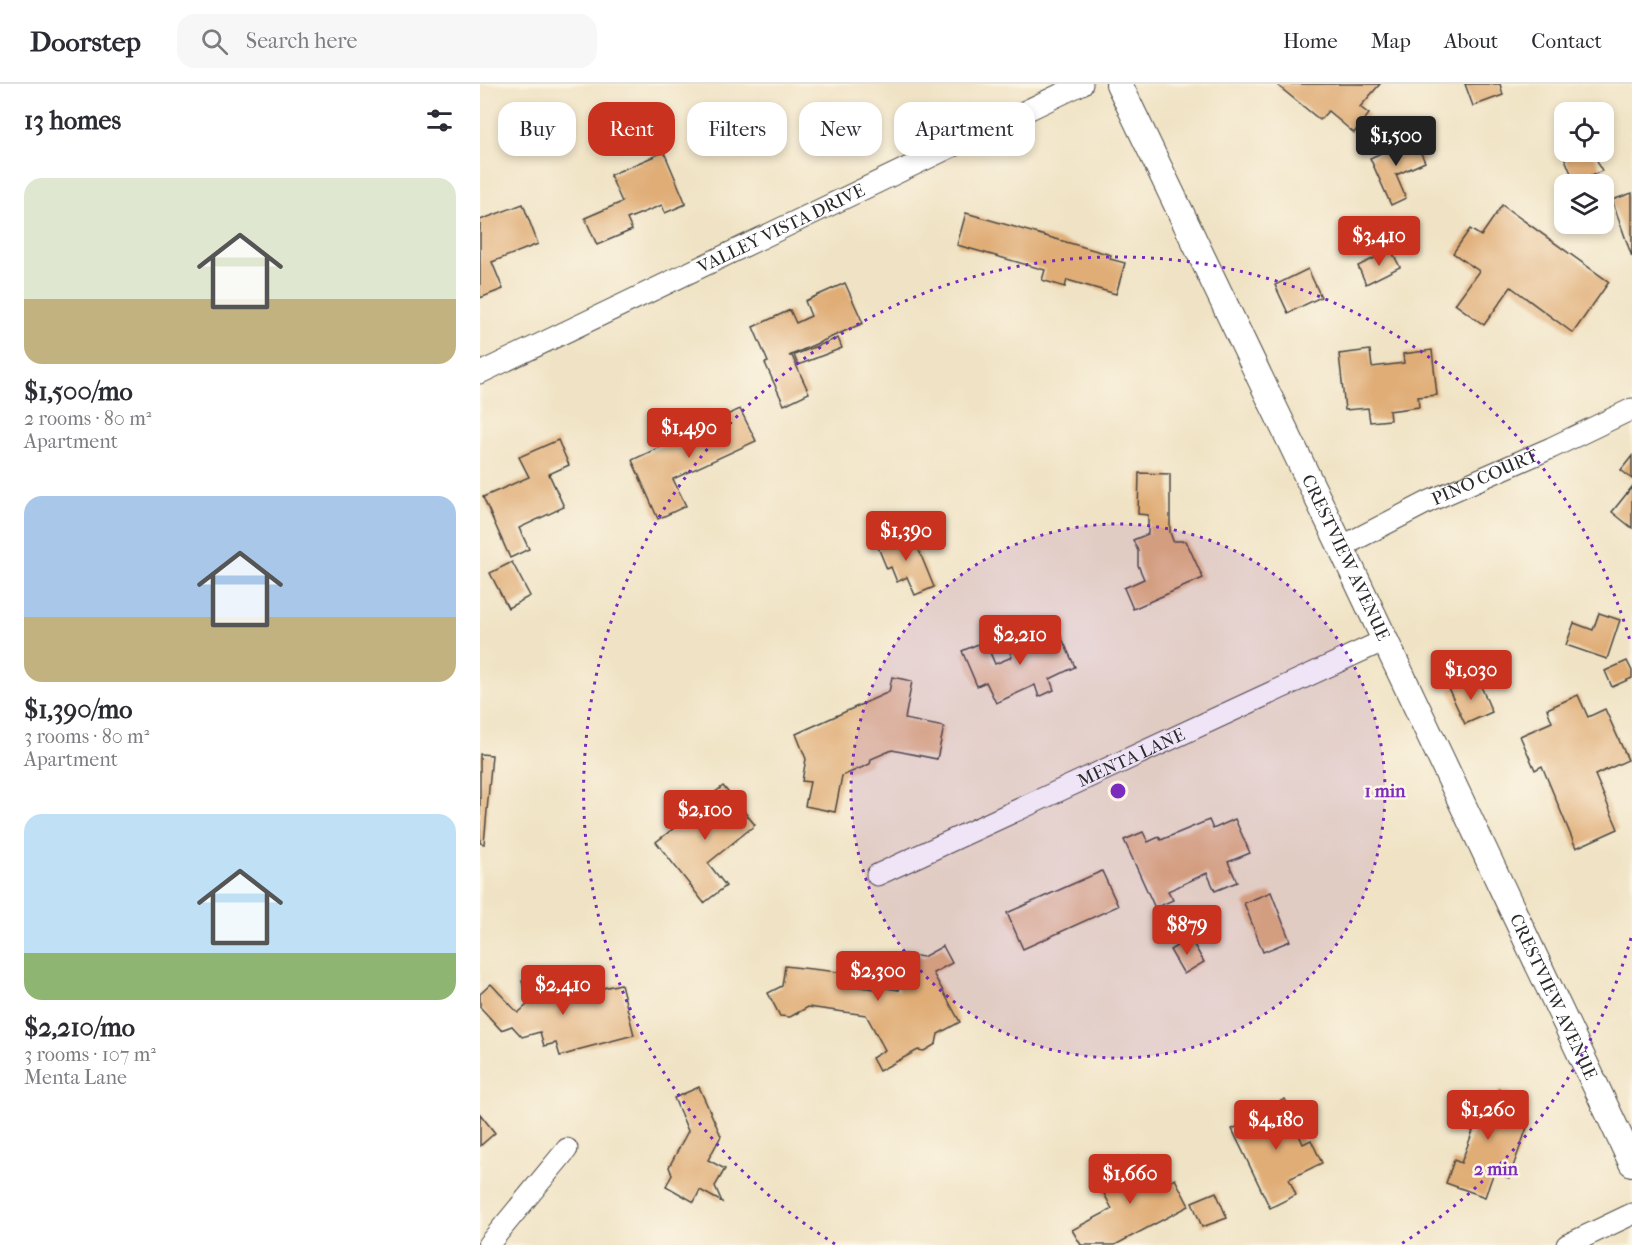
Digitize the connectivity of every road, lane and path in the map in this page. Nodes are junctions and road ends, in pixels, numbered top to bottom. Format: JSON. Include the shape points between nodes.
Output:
{"nodes":[{"id":1,"x":1082,"y":84,"type":"edge"},
{"id":2,"x":1119,"y":84,"type":"edge"},
{"id":3,"x":480,"y":373,"type":"edge"},
{"id":4,"x":1632,"y":409,"type":"edge"},
{"id":5,"x":1341,"y":547,"type":"junction"},
{"id":6,"x":1385,"y":640,"type":"junction"},
{"id":7,"x":877,"y":875,"type":"dead end"},
{"id":8,"x":567,"y":1149,"type":"dead end"},
{"id":9,"x":1632,"y":1163,"type":"edge"},
{"id":10,"x":1632,"y":1214,"type":"edge"},
{"id":11,"x":488,"y":1245,"type":"edge"},
{"id":12,"x":1567,"y":1245,"type":"edge"}],
"edges":[{"from":1,"to":3,"type":"street","name":"VALLEY VISTA DRIVE"},
{"from":2,"to":5,"type":"street","name":"CRESTVIEW AVENUE"},
{"from":4,"to":5,"type":"street","name":"PINO COURT","via":[[1430,501]]},
{"from":5,"to":6,"type":"street","name":"CRESTVIEW AVENUE"},
{"from":6,"to":7,"type":"street","name":"MENTA LANE"},
{"from":6,"to":9,"type":"street","name":"CRESTVIEW AVENUE"},
{"from":8,"to":11,"type":"street"},
{"from":10,"to":12,"type":"street"}]}
